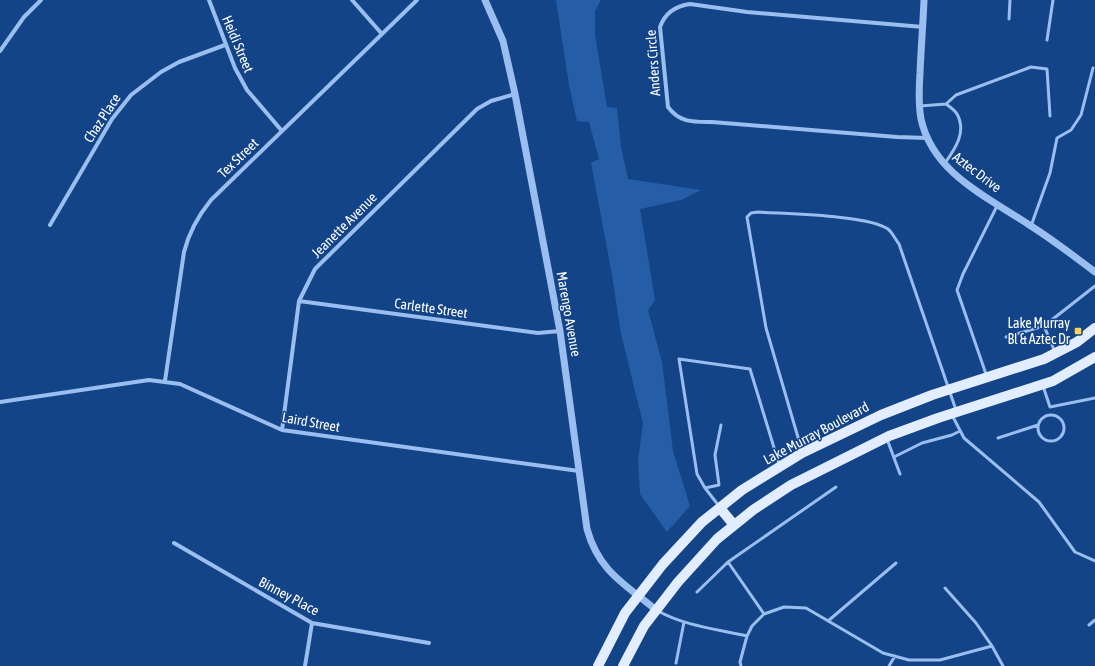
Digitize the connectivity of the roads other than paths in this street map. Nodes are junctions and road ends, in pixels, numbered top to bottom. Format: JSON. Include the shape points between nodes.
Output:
{"nodes":[{"id":1,"x":41,"y":0,"type":"edge"},
{"id":2,"x":209,"y":0,"type":"edge"},
{"id":3,"x":352,"y":0,"type":"edge"},
{"id":4,"x":418,"y":0,"type":"edge"},
{"id":5,"x":485,"y":0,"type":"edge"},
{"id":6,"x":924,"y":0,"type":"edge"},
{"id":7,"x":1010,"y":0,"type":"edge"},
{"id":8,"x":1053,"y":0,"type":"edge"},
{"id":9,"x":1009,"y":19,"type":"dead end"},
{"id":10,"x":923,"y":27,"type":"junction"},
{"id":11,"x":382,"y":34,"type":"junction"},
{"id":12,"x":1047,"y":40,"type":"dead end"},
{"id":13,"x":225,"y":45,"type":"junction"},
{"id":14,"x":0,"y":51,"type":"edge"},
{"id":15,"x":1093,"y":68,"type":"dead end"},
{"id":16,"x":515,"y":94,"type":"junction"},
{"id":17,"x":946,"y":104,"type":"junction"},
{"id":18,"x":920,"y":106,"type":"junction"},
{"id":19,"x":1050,"y":116,"type":"dead end"},
{"id":20,"x":282,"y":131,"type":"junction"},
{"id":21,"x":927,"y":138,"type":"junction"},
{"id":22,"x":944,"y":164,"type":"junction"},
{"id":23,"x":998,"y":205,"type":"junction"},
{"id":24,"x":50,"y":225,"type":"dead end"},
{"id":25,"x":1031,"y":226,"type":"junction"},
{"id":26,"x":1095,"y":272,"type":"edge"},
{"id":27,"x":1095,"y":286,"type":"edge"},
{"id":28,"x":298,"y":301,"type":"junction"},
{"id":29,"x":1044,"y":326,"type":"junction"},
{"id":30,"x":1095,"y":328,"type":"edge"},
{"id":31,"x":560,"y":331,"type":"junction"},
{"id":32,"x":1006,"y":337,"type":"dead end"},
{"id":33,"x":1055,"y":353,"type":"junction"},
{"id":34,"x":1095,"y":356,"type":"edge"},
{"id":35,"x":987,"y":378,"type":"junction"},
{"id":36,"x":165,"y":381,"type":"junction"},
{"id":37,"x":1042,"y":384,"type":"junction"},
{"id":38,"x":950,"y":390,"type":"junction"},
{"id":39,"x":1095,"y":398,"type":"edge"},
{"id":40,"x":0,"y":402,"type":"edge"},
{"id":41,"x":1050,"y":407,"type":"junction"},
{"id":42,"x":954,"y":412,"type":"junction"},
{"id":43,"x":1051,"y":414,"type":"junction"},
{"id":44,"x":721,"y":425,"type":"dead end"},
{"id":45,"x":1038,"y":425,"type":"junction"},
{"id":46,"x":282,"y":430,"type":"junction"},
{"id":47,"x":960,"y":431,"type":"junction"},
{"id":48,"x":886,"y":438,"type":"junction"},
{"id":49,"x":998,"y":438,"type":"dead end"},
{"id":50,"x":802,"y":453,"type":"junction"},
{"id":51,"x":894,"y":457,"type":"junction"},
{"id":52,"x":780,"y":466,"type":"junction"},
{"id":53,"x":579,"y":471,"type":"junction"},
{"id":54,"x":900,"y":474,"type":"dead end"},
{"id":55,"x":836,"y":487,"type":"dead end"},
{"id":56,"x":705,"y":488,"type":"junction"},
{"id":57,"x":720,"y":508,"type":"junction"},
{"id":58,"x":734,"y":525,"type":"junction"},
{"id":59,"x":174,"y":543,"type":"dead end"},
{"id":60,"x":1095,"y":561,"type":"edge"},
{"id":61,"x":728,"y":562,"type":"junction"},
{"id":62,"x":896,"y":563,"type":"dead end"},
{"id":63,"x":945,"y":588,"type":"dead end"},
{"id":64,"x":697,"y":592,"type":"dead end"},
{"id":65,"x":639,"y":596,"type":"junction"},
{"id":66,"x":656,"y":610,"type":"junction"},
{"id":67,"x":764,"y":614,"type":"junction"},
{"id":68,"x":1095,"y":620,"type":"edge"},
{"id":69,"x":828,"y":621,"type":"junction"},
{"id":70,"x":684,"y":622,"type":"junction"},
{"id":71,"x":312,"y":623,"type":"junction"},
{"id":72,"x":1089,"y":625,"type":"dead end"},
{"id":73,"x":747,"y":636,"type":"junction"},
{"id":74,"x":429,"y":643,"type":"dead end"},
{"id":75,"x":992,"y":646,"type":"junction"},
{"id":76,"x":895,"y":656,"type":"junction"},
{"id":77,"x":676,"y":663,"type":"dead end"},
{"id":78,"x":305,"y":666,"type":"edge"},
{"id":79,"x":598,"y":666,"type":"edge"},
{"id":80,"x":623,"y":666,"type":"edge"},
{"id":81,"x":741,"y":666,"type":"edge"},
{"id":82,"x":889,"y":666,"type":"edge"},
{"id":83,"x":1003,"y":666,"type":"edge"}],
"edges":[{"from":1,"to":14,"type":"street","via":[[24,17]]},
{"from":2,"to":13,"type":"street","name":"Heidi Street"},
{"from":3,"to":11,"type":"street"},
{"from":4,"to":11,"type":"street","name":"Tex Street"},
{"from":5,"to":16,"type":"street","name":"Marengo Avenue","via":[[503,41]]},
{"from":6,"to":10,"type":"street","name":"Aztec Drive"},
{"from":7,"to":9,"type":"lane"},
{"from":8,"to":12,"type":"lane"},
{"from":10,"to":18,"type":"street","name":"Aztec Drive"},
{"from":10,"to":21,"type":"street","name":"Anders Circle","via":[[747,12],[690,4],[671,11],[660,27],[668,107],[680,118],[689,121]]},
{"from":11,"to":20,"type":"street","name":"Tex Street"},
{"from":13,"to":20,"type":"street","name":"Heidi Street","via":[[247,90]]},
{"from":13,"to":24,"type":"street","name":"Chaz Place","via":[[160,72],[131,94],[112,119]]},
{"from":15,"to":25,"type":"lane","via":[[1081,115],[1071,130],[1057,138],[1050,173]]},
{"from":16,"to":28,"type":"street","name":"Jeanette Avenue","via":[[491,101],[477,109],[315,269]]},
{"from":16,"to":31,"type":"street","name":"Marengo Avenue"},
{"from":17,"to":18,"type":"lane"},
{"from":17,"to":19,"type":"lane","via":[[956,94],[1031,66],[1047,69]]},
{"from":17,"to":22,"type":"lane","via":[[957,113],[962,126],[957,145]]},
{"from":18,"to":21,"type":"street","name":"Aztec Drive"},
{"from":20,"to":36,"type":"street","name":"Tex Street","via":[[211,200],[193,225],[184,252]]},
{"from":21,"to":22,"type":"street","name":"Aztec Drive"},
{"from":22,"to":23,"type":"street","name":"Aztec Drive"},
{"from":23,"to":25,"type":"street","name":"Aztec Drive"},
{"from":23,"to":35,"type":"lane","via":[[957,290]]},
{"from":25,"to":26,"type":"street","name":"Aztec Drive"},
{"from":27,"to":29,"type":"lane"},
{"from":28,"to":31,"type":"street","name":"Carlette Street","via":[[538,333]]},
{"from":28,"to":46,"type":"street","name":"Jeanette Avenue"},
{"from":29,"to":32,"type":"lane"},
{"from":29,"to":33,"type":"lane"},
{"from":30,"to":33,"type":"main road","name":"Lake Murray Boulevard","via":[[1077,342]]},
{"from":31,"to":53,"type":"street","name":"Marengo Avenue"},
{"from":33,"to":35,"type":"main road","name":"Lake Murray Boulevard"},
{"from":34,"to":37,"type":"main road"},
{"from":35,"to":38,"type":"main road","name":"Lake Murray Boulevard"},
{"from":36,"to":40,"type":"street","name":"Laird Street","via":[[149,380]]},
{"from":36,"to":46,"type":"street","name":"Laird Street","via":[[180,384]]},
{"from":37,"to":41,"type":"lane"},
{"from":37,"to":42,"type":"main road"},
{"from":38,"to":42,"type":"lane"},
{"from":38,"to":50,"type":"main road","name":"Lake Murray Boulevard","via":[[881,415]]},
{"from":38,"to":50,"type":"lane","via":[[899,244],[888,229],[869,221],[797,214],[751,213],[747,217],[766,328]]},
{"from":39,"to":41,"type":"lane"},
{"from":41,"to":43,"type":"lane"},
{"from":42,"to":47,"type":"lane"},
{"from":42,"to":48,"type":"main road"},
{"from":43,"to":45,"type":"lane","via":[[1042,418]]},
{"from":43,"to":45,"type":"lane","via":[[1059,417],[1064,424],[1064,432],[1060,438],[1052,442],[1044,440],[1038,434]]},
{"from":44,"to":56,"type":"lane","via":[[715,455],[719,485]]},
{"from":45,"to":49,"type":"lane"},
{"from":46,"to":53,"type":"street","name":"Laird Street"},
{"from":47,"to":51,"type":"lane","via":[[922,443]]},
{"from":47,"to":60,"type":"lane","via":[[964,438],[1039,502],[1075,552]]},
{"from":48,"to":51,"type":"lane"},
{"from":48,"to":58,"type":"main road","via":[[792,485]]},
{"from":50,"to":52,"type":"main road","name":"Lake Murray Boulevard"},
{"from":51,"to":54,"type":"lane"},
{"from":52,"to":56,"type":"lane","via":[[750,369],[679,359],[697,474]]},
{"from":52,"to":57,"type":"main road","name":"Lake Murray Boulevard","via":[[742,490]]},
{"from":53,"to":65,"type":"street","name":"Marengo Avenue","via":[[587,529],[593,547],[617,580]]},
{"from":55,"to":61,"type":"lane"},
{"from":56,"to":57,"type":"lane"},
{"from":57,"to":58,"type":"main road"},
{"from":57,"to":65,"type":"main road","name":"Lake Murray Boulevard","via":[[702,522],[663,564]]},
{"from":58,"to":66,"type":"main road","via":[[717,539]]},
{"from":59,"to":71,"type":"street","name":"Binney Place"},
{"from":61,"to":64,"type":"lane"},
{"from":61,"to":67,"type":"lane"},
{"from":62,"to":69,"type":"lane"},
{"from":63,"to":75,"type":"lane","via":[[976,623]]},
{"from":65,"to":66,"type":"street","name":"Marengo Avenue"},
{"from":65,"to":79,"type":"main road","name":"Lake Murray Boulevard","via":[[626,613]]},
{"from":66,"to":70,"type":"lane"},
{"from":66,"to":80,"type":"main road","via":[[644,626]]},
{"from":67,"to":69,"type":"lane","via":[[784,606],[806,608]]},
{"from":67,"to":73,"type":"lane","via":[[752,626]]},
{"from":68,"to":72,"type":"lane"},
{"from":69,"to":76,"type":"lane","via":[[883,653]]},
{"from":70,"to":73,"type":"lane"},
{"from":70,"to":77,"type":"lane"},
{"from":71,"to":74,"type":"street","name":"Binney Place"},
{"from":71,"to":78,"type":"street"},
{"from":73,"to":81,"type":"lane"},
{"from":75,"to":76,"type":"lane","via":[[940,660],[909,660]]},
{"from":75,"to":83,"type":"lane"},
{"from":76,"to":82,"type":"lane"}]}
